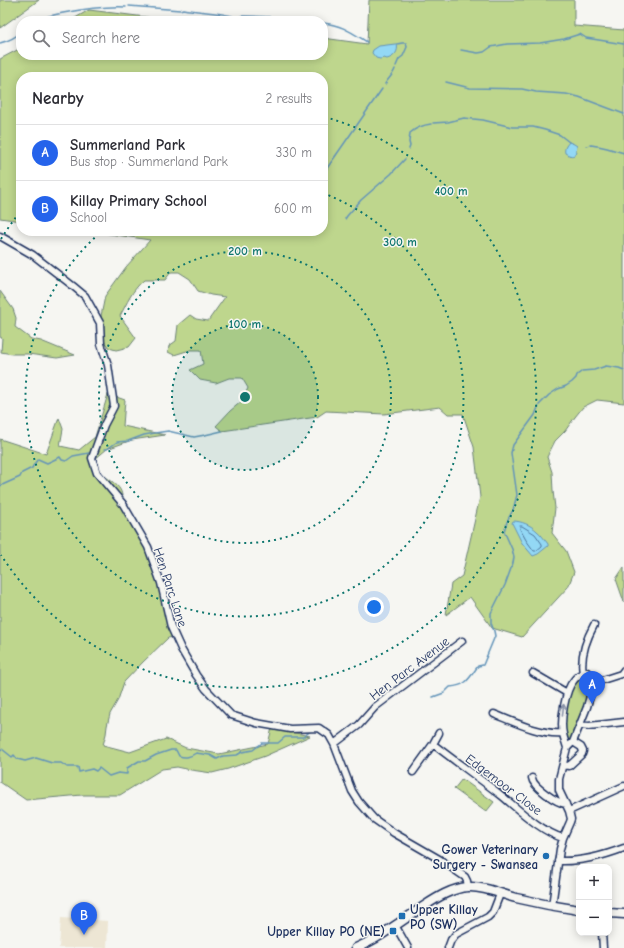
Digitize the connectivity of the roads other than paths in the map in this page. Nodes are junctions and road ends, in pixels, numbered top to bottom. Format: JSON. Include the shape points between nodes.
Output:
{"nodes":[{"id":1,"x":0,"y":236,"type":"edge"},
{"id":2,"x":594,"y":625,"type":"dead end"},
{"id":3,"x":462,"y":641,"type":"dead end"},
{"id":4,"x":624,"y":670,"type":"edge"},
{"id":5,"x":533,"y":673,"type":"dead end"},
{"id":6,"x":583,"y":673,"type":"junction"},
{"id":7,"x":593,"y":683,"type":"junction"},
{"id":8,"x":567,"y":693,"type":"junction"},
{"id":9,"x":494,"y":714,"type":"dead end"},
{"id":10,"x":624,"y":722,"type":"edge"},
{"id":11,"x":580,"y":725,"type":"junction"},
{"id":12,"x":439,"y":733,"type":"dead end"},
{"id":13,"x":562,"y":733,"type":"junction"},
{"id":14,"x":573,"y":742,"type":"junction"},
{"id":15,"x":334,"y":744,"type":"junction"},
{"id":16,"x":433,"y":744,"type":"junction"},
{"id":17,"x":567,"y":748,"type":"junction"},
{"id":18,"x":563,"y":766,"type":"junction"},
{"id":19,"x":413,"y":772,"type":"dead end"},
{"id":20,"x":532,"y":778,"type":"dead end"},
{"id":21,"x":624,"y":786,"type":"edge"},
{"id":22,"x":566,"y":804,"type":"junction"},
{"id":23,"x":569,"y":811,"type":"junction"},
{"id":24,"x":563,"y":838,"type":"junction"},
{"id":25,"x":624,"y":848,"type":"edge"},
{"id":26,"x":558,"y":861,"type":"junction"},
{"id":27,"x":468,"y":887,"type":"junction"},
{"id":28,"x":500,"y":894,"type":"junction"},
{"id":29,"x":552,"y":906,"type":"junction"},
{"id":30,"x":576,"y":910,"type":"edge"},
{"id":31,"x":612,"y":913,"type":"edge"},
{"id":32,"x":624,"y":914,"type":"edge"},
{"id":33,"x":395,"y":926,"type":"junction"},
{"id":34,"x":602,"y":936,"type":"edge"},
{"id":35,"x":356,"y":948,"type":"edge"},
{"id":36,"x":408,"y":948,"type":"edge"},
{"id":37,"x":448,"y":948,"type":"edge"},
{"id":38,"x":603,"y":948,"type":"edge"}],
"edges":[{"from":1,"to":15,"type":"street","name":"Hen Parc Lane","via":[[33,255],[64,278],[85,296],[98,318],[114,406],[92,458],[97,473],[123,504],[148,547],[161,583],[171,627],[196,675],[231,715],[256,723],[290,729],[319,728],[329,735]]},
{"from":2,"to":6,"type":"street","via":[[585,647]]},
{"from":3,"to":15,"type":"street","name":"Hen Parc Avenue","via":[[375,707],[359,725]]},
{"from":4,"to":7,"type":"street","via":[[621,674]]},
{"from":5,"to":8,"type":"street"},
{"from":6,"to":7,"type":"street","via":[[590,674]]},
{"from":6,"to":8,"type":"street","via":[[572,681]]},
{"from":7,"to":11,"type":"street"},
{"from":13,"to":8,"type":"street","one_way":true},
{"from":9,"to":13,"type":"street","via":[[542,732]]},
{"from":10,"to":11,"type":"street"},
{"from":11,"to":14,"type":"street"},
{"from":12,"to":16,"type":"street"},
{"from":13,"to":17,"type":"street"},
{"from":14,"to":17,"type":"street"},
{"from":14,"to":18,"type":"street","via":[[581,747],[582,754],[569,766]]},
{"from":15,"to":27,"type":"street","via":[[352,791],[374,819],[465,877]]},
{"from":16,"to":19,"type":"street"},
{"from":16,"to":24,"type":"street","name":"Edgemoor Close","via":[[539,825]]},
{"from":17,"to":18,"type":"street"},
{"from":18,"to":22,"type":"street","via":[[559,779],[560,790]]},
{"from":20,"to":22,"type":"street","via":[[532,782],[544,792],[561,804]]},
{"from":21,"to":23,"type":"street"},
{"from":22,"to":23,"type":"street"},
{"from":23,"to":24,"type":"street","via":[[570,822]]},
{"from":24,"to":26,"type":"street"},
{"from":25,"to":26,"type":"street","via":[[570,862]]},
{"from":26,"to":29,"type":"street"},
{"from":27,"to":28,"type":"main road"},
{"from":27,"to":33,"type":"main road","via":[[459,888],[435,899]]},
{"from":28,"to":29,"type":"main road"},
{"from":28,"to":37,"type":"street","via":[[493,912],[456,934]]},
{"from":29,"to":30,"type":"main road"},
{"from":31,"to":32,"type":"main road"},
{"from":33,"to":35,"type":"main road"},
{"from":33,"to":36,"type":"street"},
{"from":34,"to":38,"type":"street"}]}
